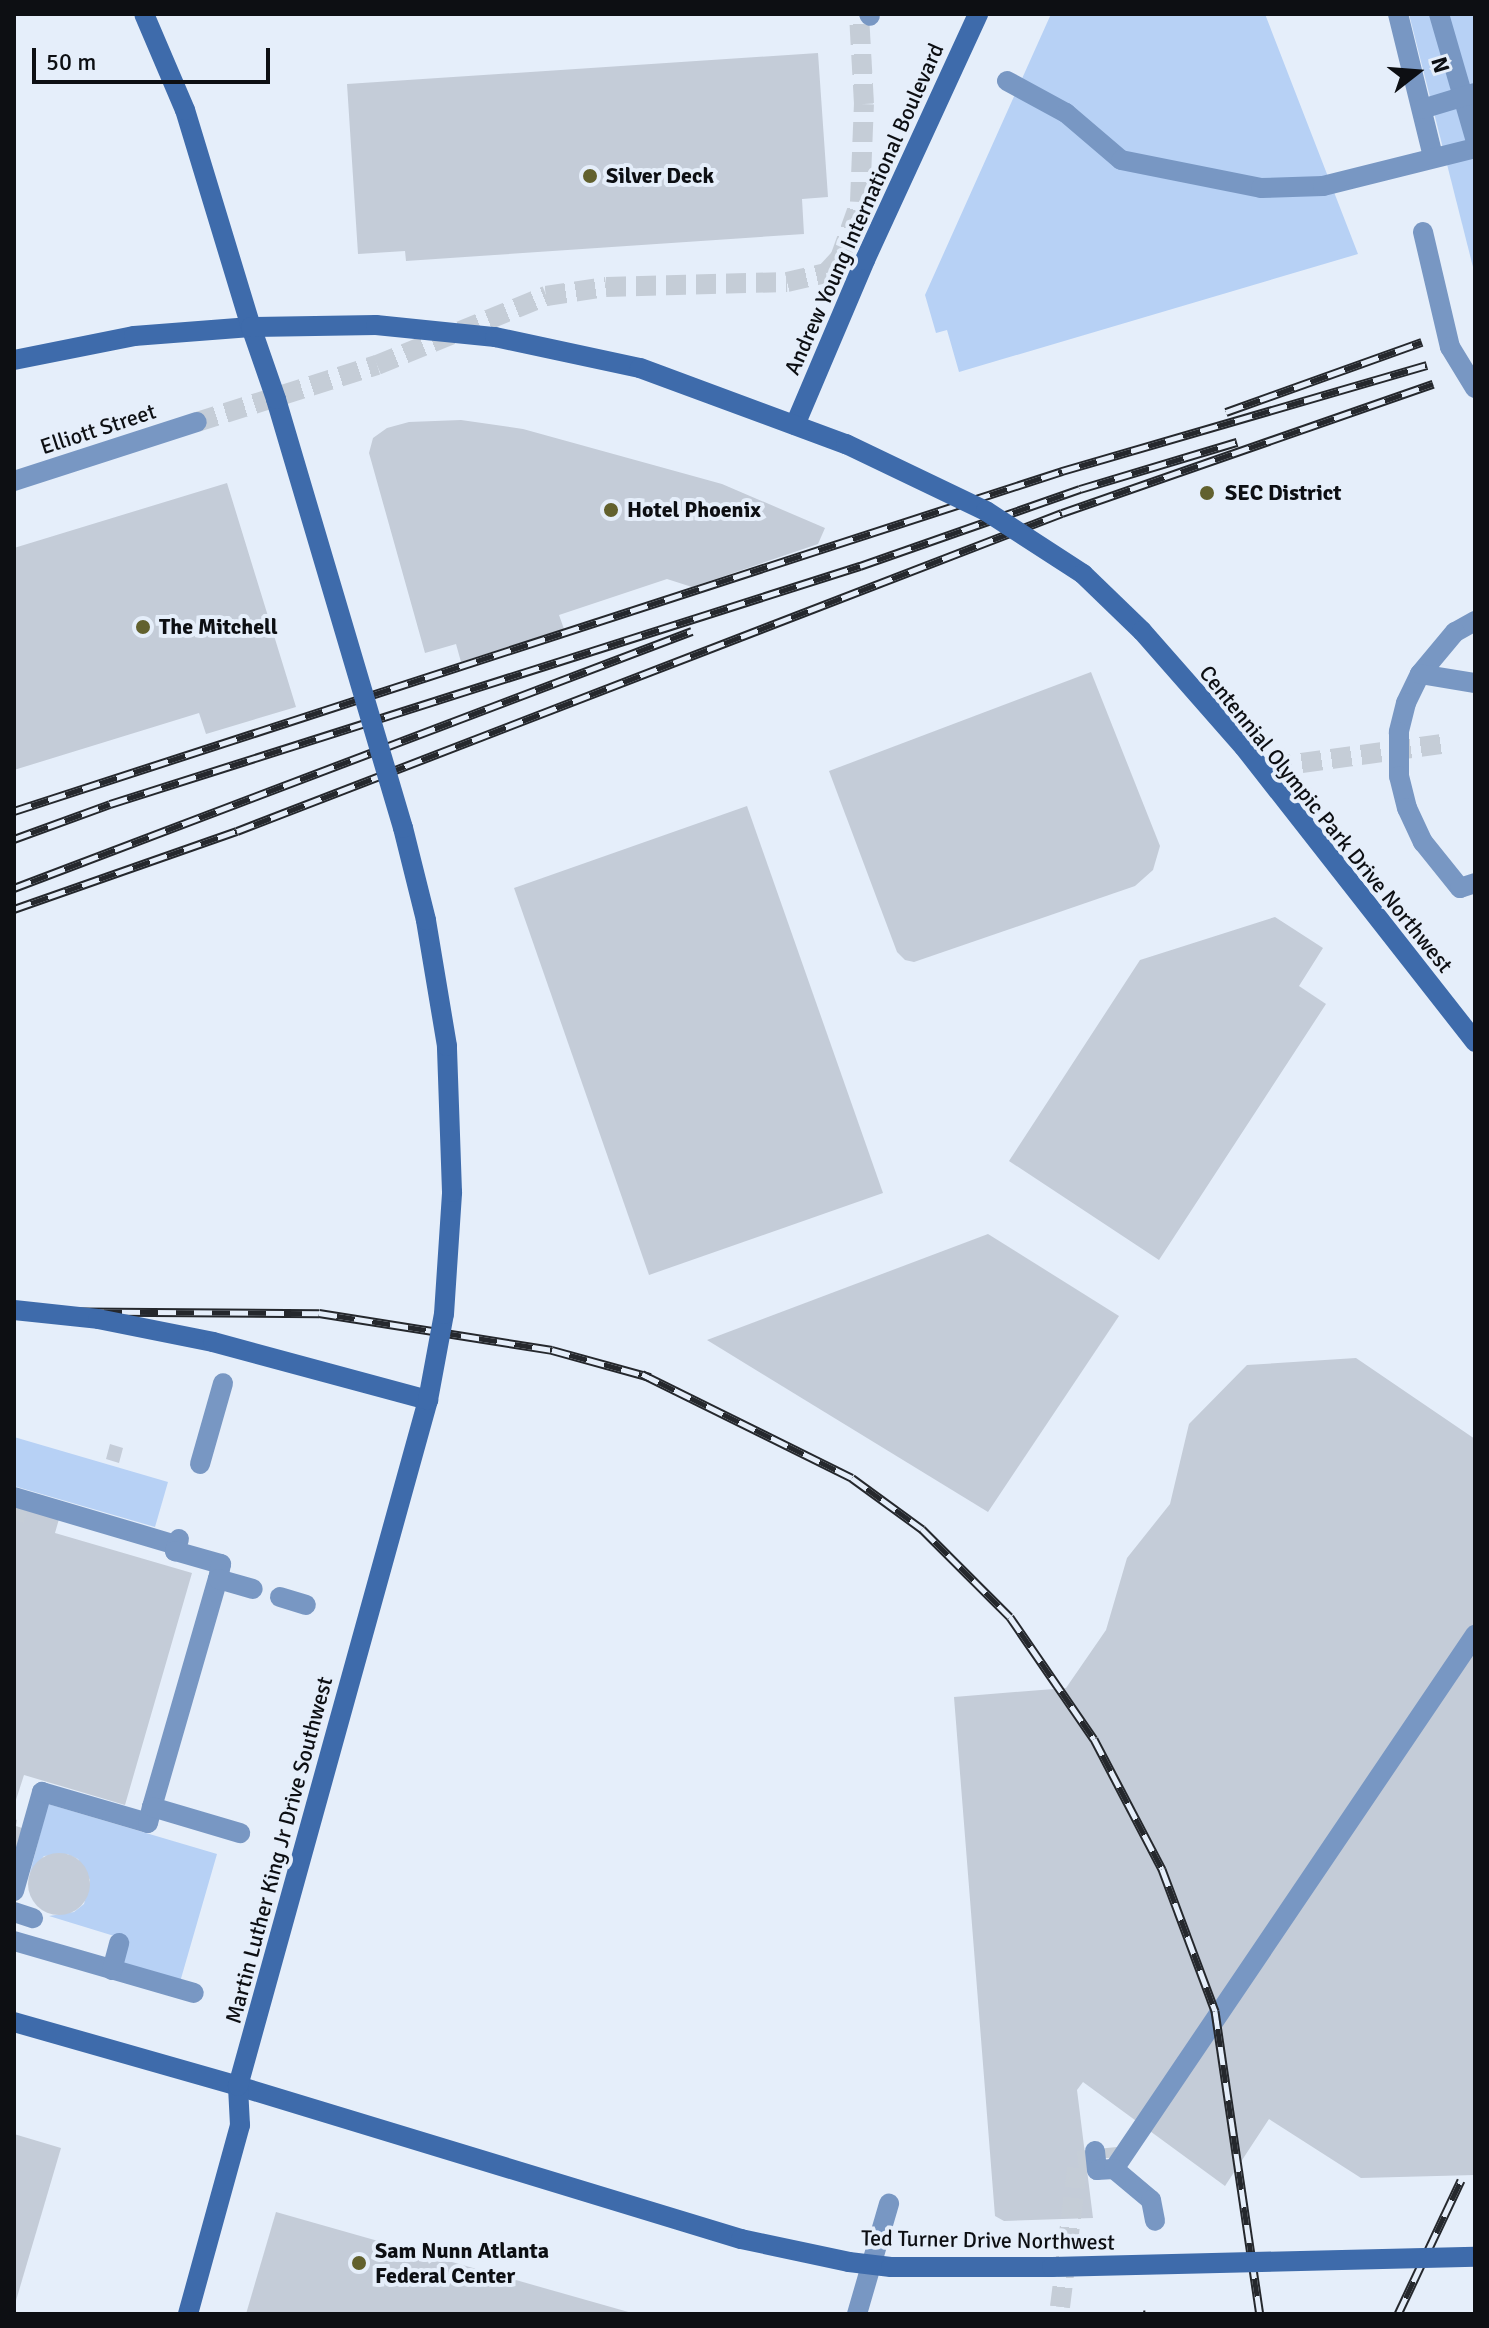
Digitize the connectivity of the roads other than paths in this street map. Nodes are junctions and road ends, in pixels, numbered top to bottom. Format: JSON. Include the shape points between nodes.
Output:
{"nodes":[{"id":1,"x":144,"y":14,"type":"edge"},
{"id":2,"x":978,"y":14,"type":"edge"},
{"id":3,"x":1398,"y":14,"type":"edge"},
{"id":4,"x":1439,"y":14,"type":"edge"},
{"id":5,"x":1007,"y":81,"type":"dead end"},
{"id":6,"x":1469,"y":95,"type":"edge"},
{"id":7,"x":1422,"y":109,"type":"junction"},
{"id":8,"x":1475,"y":138,"type":"edge"},
{"id":9,"x":1475,"y":148,"type":"edge"},
{"id":10,"x":1433,"y":157,"type":"junction"},
{"id":11,"x":1423,"y":232,"type":"dead end"},
{"id":12,"x":251,"y":327,"type":"junction"},
{"id":13,"x":14,"y":360,"type":"edge"},
{"id":14,"x":1475,"y":388,"type":"edge"},
{"id":15,"x":197,"y":422,"type":"tunnel mouth"},
{"id":16,"x":795,"y":425,"type":"junction"},
{"id":17,"x":14,"y":481,"type":"edge"},
{"id":18,"x":1475,"y":621,"type":"edge"},
{"id":19,"x":1420,"y":674,"type":"junction"},
{"id":20,"x":1475,"y":683,"type":"edge"},
{"id":21,"x":1475,"y":883,"type":"edge"},
{"id":22,"x":1475,"y":1042,"type":"edge"},
{"id":23,"x":14,"y":1310,"type":"edge"},
{"id":24,"x":223,"y":1383,"type":"dead end"},
{"id":25,"x":428,"y":1400,"type":"junction"},
{"id":26,"x":200,"y":1464,"type":"dead end"},
{"id":27,"x":17,"y":1501,"type":"edge"},
{"id":28,"x":218,"y":1579,"type":"junction"},
{"id":29,"x":253,"y":1589,"type":"dead end"},
{"id":30,"x":280,"y":1597,"type":"dead end"},
{"id":31,"x":306,"y":1605,"type":"dead end"},
{"id":32,"x":1475,"y":1635,"type":"edge"},
{"id":33,"x":152,"y":1807,"type":"junction"},
{"id":34,"x":240,"y":1833,"type":"dead end"},
{"id":35,"x":14,"y":1891,"type":"edge"},
{"id":36,"x":14,"y":1941,"type":"edge"},
{"id":37,"x":119,"y":1943,"type":"dead end"},
{"id":38,"x":112,"y":1970,"type":"junction"},
{"id":39,"x":194,"y":1993,"type":"dead end"},
{"id":40,"x":14,"y":2022,"type":"edge"},
{"id":41,"x":238,"y":2086,"type":"junction"},
{"id":42,"x":1095,"y":2151,"type":"dead end"},
{"id":43,"x":1114,"y":2169,"type":"junction"},
{"id":44,"x":889,"y":2204,"type":"dead end"},
{"id":45,"x":1155,"y":2221,"type":"dead end"},
{"id":46,"x":1475,"y":2257,"type":"edge"},
{"id":47,"x":188,"y":2314,"type":"edge"},
{"id":48,"x":857,"y":2314,"type":"edge"}],
"edges":[{"from":1,"to":12,"type":"street","name":"Martin Luther King Jr Drive Southwest","via":[[185,110]]},
{"from":2,"to":16,"type":"street","name":"Andrew Young International Boulevard"},
{"from":3,"to":7,"type":"street"},
{"from":4,"to":6,"type":"street"},
{"from":5,"to":10,"type":"street","via":[[1066,113],[1121,160],[1248,186],[1323,186]]},
{"from":6,"to":7,"type":"street"},
{"from":6,"to":8,"type":"street"},
{"from":7,"to":10,"type":"street"},
{"from":9,"to":10,"type":"street"},
{"from":11,"to":14,"type":"street","bridge":true,"via":[[1450,347]]},
{"from":12,"to":13,"type":"street","name":"Centennial Olympic Park Drive Northwest","via":[[134,336]]},
{"from":12,"to":16,"type":"street","name":"Centennial Olympic Park Drive Northwest","bridge":true,"via":[[376,325],[495,337],[640,368]]},
{"from":12,"to":25,"type":"street","name":"Martin Luther King Jr Drive Southwest","bridge":true,"via":[[399,812],[426,920],[447,1046],[452,1192],[444,1314]]},
{"from":15,"to":17,"type":"street","name":"Elliott Street"},
{"from":16,"to":22,"type":"street","name":"Centennial Olympic Park Drive Northwest","bridge":true,"via":[[986,511],[1083,574],[1142,631],[1244,747]]},
{"from":18,"to":19,"type":"street","via":[[1455,632]]},
{"from":19,"to":20,"type":"street"},
{"from":19,"to":21,"type":"street","via":[[1399,732],[1399,776],[1407,808],[1423,842],[1460,888]]},
{"from":23,"to":25,"type":"street","bridge":true,"via":[[98,1319],[213,1342]]},
{"from":24,"to":26,"type":"street"},
{"from":25,"to":41,"type":"street","name":"Martin Luther King Jr Drive Southwest"},
{"from":27,"to":28,"type":"street","via":[[178,1541],[175,1551],[221,1564]]},
{"from":28,"to":29,"type":"street"},
{"from":28,"to":33,"type":"street"},
{"from":30,"to":31,"type":"street"},
{"from":32,"to":43,"type":"street"},
{"from":33,"to":34,"type":"street"},
{"from":33,"to":35,"type":"street","via":[[148,1823],[42,1792]]},
{"from":36,"to":38,"type":"street"},
{"from":37,"to":38,"type":"street"},
{"from":38,"to":39,"type":"street"},
{"from":40,"to":41,"type":"street","name":"Ted Turner Drive Northwest"},
{"from":41,"to":46,"type":"street","name":"Ted Turner Drive Northwest","bridge":true,"via":[[741,2239],[849,2262],[891,2267],[1064,2267]]},
{"from":41,"to":47,"type":"street","name":"Martin Luther King Jr Drive Southwest","via":[[240,2125]]},
{"from":42,"to":43,"type":"street","bridge":true,"via":[[1097,2170]]},
{"from":43,"to":45,"type":"street","bridge":true,"via":[[1151,2200]]},
{"from":44,"to":48,"type":"street"}]}
